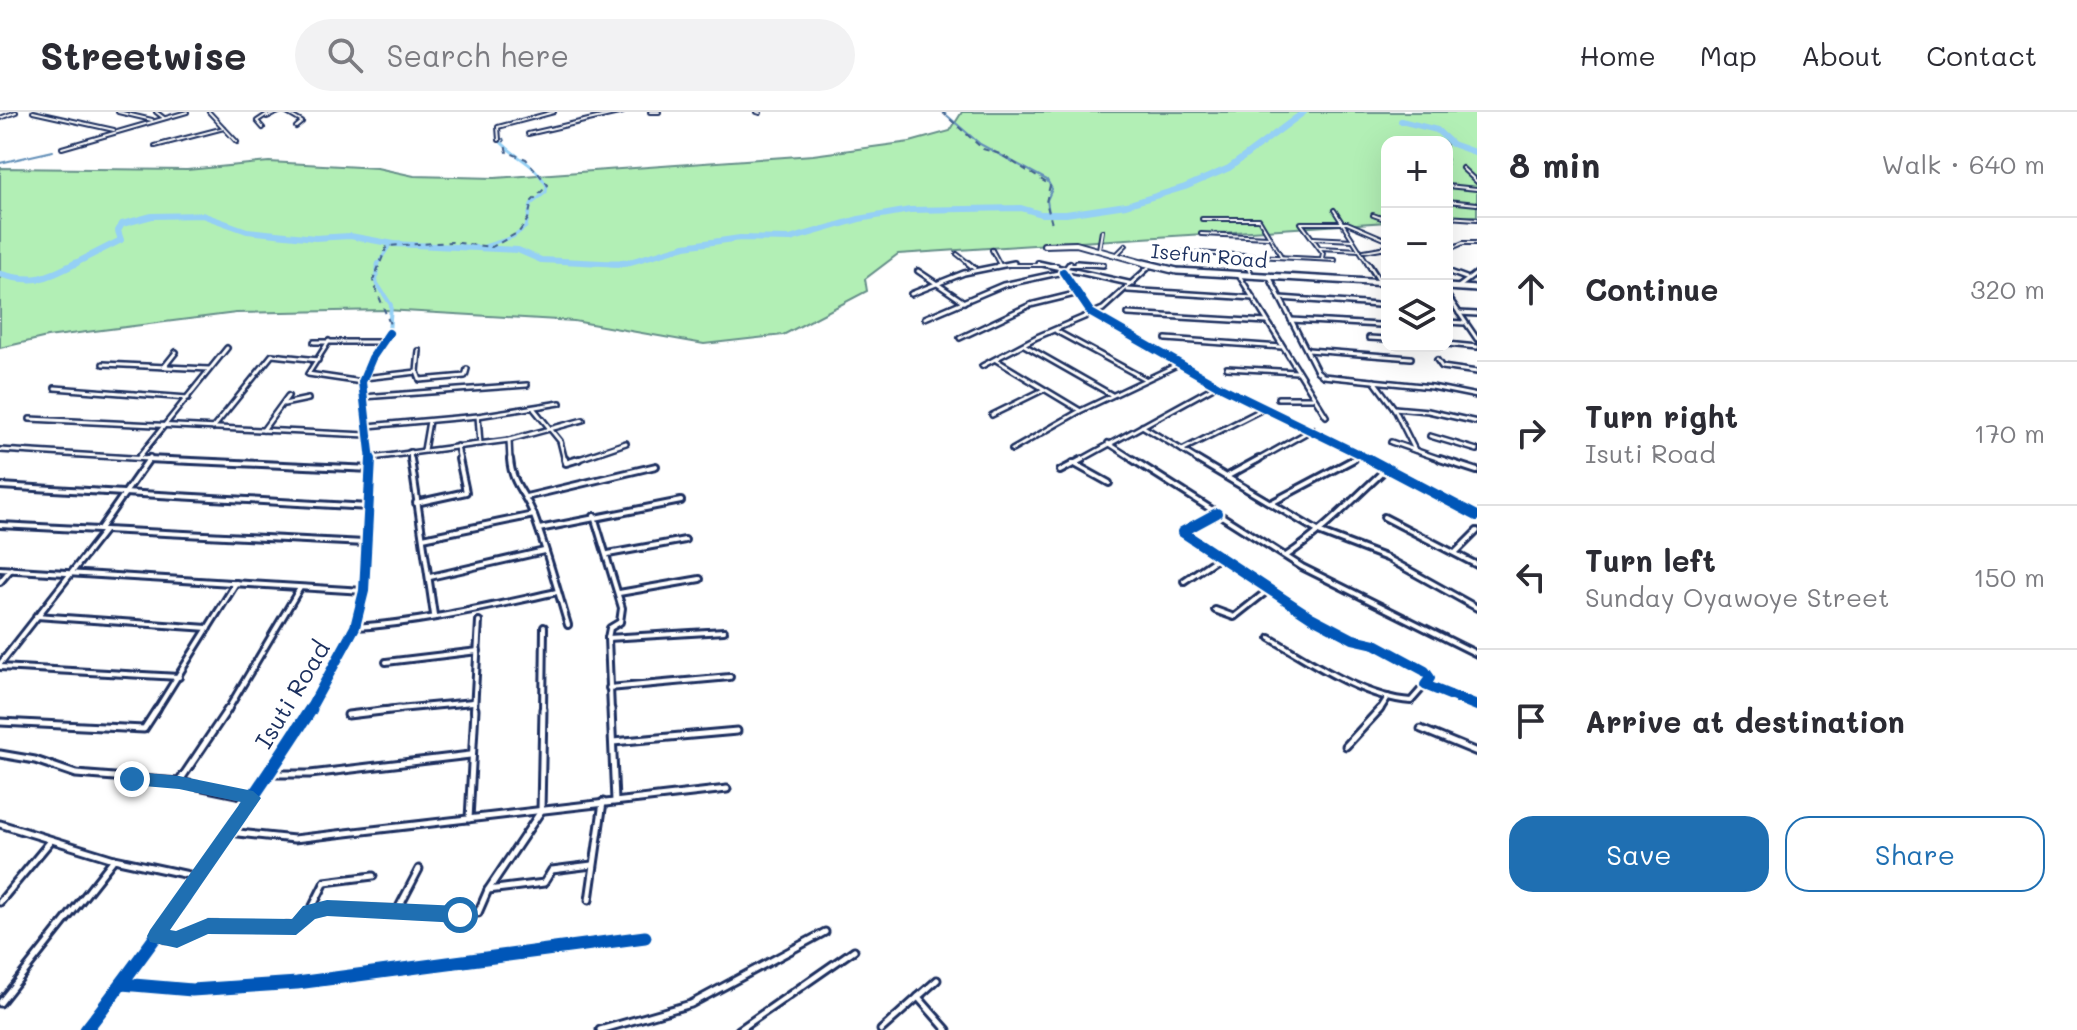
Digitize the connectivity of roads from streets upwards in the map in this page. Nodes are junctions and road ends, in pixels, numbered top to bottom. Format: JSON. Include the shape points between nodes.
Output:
{"nodes":[{"id":1,"x":16,"y":112,"type":"edge"},
{"id":2,"x":33,"y":112,"type":"edge"},
{"id":3,"x":118,"y":112,"type":"edge"},
{"id":4,"x":156,"y":112,"type":"edge"},
{"id":5,"x":187,"y":112,"type":"edge"},
{"id":6,"x":209,"y":112,"type":"edge"},
{"id":7,"x":279,"y":112,"type":"edge"},
{"id":8,"x":554,"y":112,"type":"edge"},
{"id":9,"x":623,"y":112,"type":"edge"},
{"id":10,"x":650,"y":112,"type":"edge"},
{"id":11,"x":659,"y":112,"type":"edge"},
{"id":12,"x":287,"y":113,"type":"edge"},
{"id":13,"x":268,"y":114,"type":"edge"},
{"id":14,"x":274,"y":114,"type":"edge"},
{"id":15,"x":293,"y":114,"type":"dead end"},
{"id":16,"x":0,"y":118,"type":"edge"},
{"id":17,"x":164,"y":118,"type":"junction"},
{"id":18,"x":154,"y":120,"type":"junction"},
{"id":19,"x":296,"y":127,"type":"dead end"},
{"id":20,"x":224,"y":128,"type":"junction"},
{"id":21,"x":263,"y":128,"type":"dead end"},
{"id":22,"x":116,"y":132,"type":"junction"},
{"id":23,"x":528,"y":134,"type":"dead end"},
{"id":24,"x":499,"y":140,"type":"dead end"},
{"id":25,"x":237,"y":142,"type":"dead end"},
{"id":26,"x":155,"y":146,"type":"dead end"},
{"id":27,"x":62,"y":148,"type":"dead end"},
{"id":28,"x":1462,"y":168,"type":"dead end"},
{"id":29,"x":1477,"y":182,"type":"edge"},
{"id":30,"x":1453,"y":187,"type":"edge"},
{"id":31,"x":1477,"y":189,"type":"edge"},
{"id":32,"x":1453,"y":202,"type":"edge"},
{"id":33,"x":1477,"y":204,"type":"edge"},
{"id":34,"x":1334,"y":210,"type":"dead end"},
{"id":35,"x":1373,"y":215,"type":"dead end"},
{"id":36,"x":1453,"y":217,"type":"edge"},
{"id":37,"x":1381,"y":218,"type":"edge"},
{"id":38,"x":1202,"y":219,"type":"dead end"},
{"id":39,"x":1477,"y":219,"type":"edge"},
{"id":40,"x":1343,"y":222,"type":"junction"},
{"id":41,"x":1102,"y":231,"type":"dead end"},
{"id":42,"x":1201,"y":234,"type":"dead end"},
{"id":43,"x":1269,"y":237,"type":"junction"},
{"id":44,"x":1313,"y":238,"type":"junction"},
{"id":45,"x":1381,"y":238,"type":"edge"},
{"id":46,"x":1353,"y":240,"type":"junction"},
{"id":47,"x":1477,"y":243,"type":"edge"},
{"id":48,"x":1126,"y":245,"type":"dead end"},
{"id":49,"x":1453,"y":247,"type":"edge"},
{"id":50,"x":1320,"y":248,"type":"junction"},
{"id":51,"x":1381,"y":248,"type":"edge"},
{"id":52,"x":1099,"y":249,"type":"junction"},
{"id":53,"x":992,"y":250,"type":"dead end"},
{"id":54,"x":1362,"y":250,"type":"junction"},
{"id":55,"x":1173,"y":252,"type":"dead end"},
{"id":56,"x":957,"y":254,"type":"dead end"},
{"id":57,"x":1116,"y":255,"type":"junction"},
{"id":58,"x":1242,"y":255,"type":"junction"},
{"id":59,"x":1281,"y":256,"type":"junction"},
{"id":60,"x":1322,"y":258,"type":"junction"},
{"id":61,"x":1335,"y":260,"type":"dead end"},
{"id":62,"x":1000,"y":265,"type":"junction"},
{"id":63,"x":1103,"y":265,"type":"dead end"},
{"id":64,"x":974,"y":268,"type":"junction"},
{"id":65,"x":1148,"y":268,"type":"junction"},
{"id":66,"x":1063,"y":270,"type":"junction"},
{"id":67,"x":918,"y":271,"type":"dead end"},
{"id":68,"x":1204,"y":273,"type":"junction"},
{"id":69,"x":1453,"y":273,"type":"edge"},
{"id":70,"x":1477,"y":273,"type":"edge"},
{"id":71,"x":1251,"y":274,"type":"junction"},
{"id":72,"x":1240,"y":277,"type":"junction"},
{"id":73,"x":1270,"y":278,"type":"junction"},
{"id":74,"x":1466,"y":278,"type":"junction"},
{"id":75,"x":1382,"y":280,"type":"edge"},
{"id":76,"x":936,"y":283,"type":"junction"},
{"id":77,"x":1133,"y":284,"type":"junction"},
{"id":78,"x":1381,"y":284,"type":"edge"},
{"id":79,"x":1381,"y":284,"type":"edge"},
{"id":80,"x":1457,"y":288,"type":"junction"},
{"id":81,"x":1127,"y":289,"type":"junction"},
{"id":82,"x":1453,"y":289,"type":"edge"},
{"id":83,"x":1477,"y":290,"type":"edge"},
{"id":84,"x":1453,"y":291,"type":"edge"},
{"id":85,"x":1079,"y":293,"type":"junction"},
{"id":86,"x":911,"y":294,"type":"dead end"},
{"id":87,"x":1253,"y":298,"type":"junction"},
{"id":88,"x":1280,"y":298,"type":"junction"},
{"id":89,"x":964,"y":302,"type":"junction"},
{"id":90,"x":1453,"y":303,"type":"edge"},
{"id":91,"x":1378,"y":305,"type":"dead end"},
{"id":92,"x":1091,"y":313,"type":"junction"},
{"id":93,"x":1458,"y":313,"type":"junction"},
{"id":94,"x":1128,"y":314,"type":"dead end"},
{"id":95,"x":1477,"y":314,"type":"edge"},
{"id":96,"x":925,"y":318,"type":"dead end"},
{"id":97,"x":1291,"y":320,"type":"junction"},
{"id":98,"x":1267,"y":322,"type":"junction"},
{"id":99,"x":1453,"y":322,"type":"edge"},
{"id":100,"x":1464,"y":323,"type":"junction"},
{"id":101,"x":1380,"y":325,"type":"dead end"},
{"id":102,"x":1056,"y":331,"type":"junction"},
{"id":103,"x":389,"y":333,"type":"dead end"},
{"id":104,"x":1477,"y":337,"type":"edge"},
{"id":105,"x":960,"y":338,"type":"dead end"},
{"id":106,"x":1369,"y":338,"type":"dead end"},
{"id":107,"x":1166,"y":339,"type":"dead end"},
{"id":108,"x":1381,"y":339,"type":"edge"},
{"id":109,"x":329,"y":341,"type":"junction"},
{"id":110,"x":314,"y":342,"type":"dead end"},
{"id":111,"x":383,"y":342,"type":"junction"},
{"id":112,"x":1024,"y":345,"type":"junction"},
{"id":113,"x":1453,"y":345,"type":"edge"},
{"id":114,"x":1282,"y":347,"type":"junction"},
{"id":115,"x":1477,"y":347,"type":"edge"},
{"id":116,"x":227,"y":348,"type":"dead end"},
{"id":117,"x":1308,"y":350,"type":"junction"},
{"id":118,"x":419,"y":351,"type":"dead end"},
{"id":119,"x":176,"y":352,"type":"dead end"},
{"id":120,"x":1411,"y":358,"type":"dead end"},
{"id":121,"x":318,"y":360,"type":"junction"},
{"id":122,"x":996,"y":360,"type":"junction"},
{"id":123,"x":1437,"y":360,"type":"dead end"},
{"id":124,"x":103,"y":364,"type":"dead end"},
{"id":125,"x":1179,"y":364,"type":"junction"},
{"id":126,"x":982,"y":366,"type":"dead end"},
{"id":127,"x":164,"y":367,"type":"junction"},
{"id":128,"x":1227,"y":368,"type":"dead end"},
{"id":129,"x":210,"y":369,"type":"junction"},
{"id":130,"x":467,"y":369,"type":"dead end"},
{"id":131,"x":417,"y":372,"type":"junction"},
{"id":132,"x":1297,"y":372,"type":"junction"},
{"id":133,"x":1477,"y":372,"type":"edge"},
{"id":134,"x":363,"y":380,"type":"junction"},
{"id":135,"x":1146,"y":380,"type":"junction"},
{"id":136,"x":1374,"y":381,"type":"junction"},
{"id":137,"x":527,"y":385,"type":"dead end"},
{"id":138,"x":1217,"y":385,"type":"junction"},
{"id":139,"x":55,"y":388,"type":"dead end"},
{"id":140,"x":1043,"y":390,"type":"junction"},
{"id":141,"x":1113,"y":395,"type":"junction"},
{"id":142,"x":288,"y":396,"type":"dead end"},
{"id":143,"x":1477,"y":396,"type":"edge"},
{"id":144,"x":363,"y":397,"type":"junction"},
{"id":145,"x":188,"y":398,"type":"junction"},
{"id":146,"x":1278,"y":398,"type":"dead end"},
{"id":147,"x":1312,"y":398,"type":"junction"},
{"id":148,"x":308,"y":399,"type":"dead end"},
{"id":149,"x":560,"y":403,"type":"dead end"},
{"id":150,"x":282,"y":405,"type":"junction"},
{"id":151,"x":1394,"y":408,"type":"junction"},
{"id":152,"x":534,"y":409,"type":"junction"},
{"id":153,"x":1263,"y":409,"type":"junction"},
{"id":154,"x":1080,"y":411,"type":"junction"},
{"id":155,"x":992,"y":415,"type":"dead end"},
{"id":156,"x":478,"y":416,"type":"junction"},
{"id":157,"x":1326,"y":416,"type":"dead end"},
{"id":158,"x":30,"y":419,"type":"dead end"},
{"id":159,"x":583,"y":420,"type":"dead end"},
{"id":160,"x":429,"y":421,"type":"junction"},
{"id":161,"x":1477,"y":422,"type":"edge"},
{"id":162,"x":164,"y":425,"type":"junction"},
{"id":163,"x":368,"y":426,"type":"junction"},
{"id":164,"x":1141,"y":426,"type":"junction"},
{"id":165,"x":213,"y":428,"type":"junction"},
{"id":166,"x":1313,"y":429,"type":"junction"},
{"id":167,"x":263,"y":430,"type":"junction"},
{"id":168,"x":549,"y":430,"type":"junction"},
{"id":169,"x":370,"y":435,"type":"junction"},
{"id":170,"x":1430,"y":436,"type":"dead end"},
{"id":171,"x":509,"y":440,"type":"junction"},
{"id":172,"x":1391,"y":442,"type":"dead end"},
{"id":173,"x":626,"y":443,"type":"dead end"},
{"id":174,"x":1108,"y":443,"type":"junction"},
{"id":175,"x":480,"y":444,"type":"junction"},
{"id":176,"x":457,"y":446,"type":"junction"},
{"id":177,"x":0,"y":450,"type":"edge"},
{"id":178,"x":424,"y":450,"type":"junction"},
{"id":179,"x":1012,"y":450,"type":"dead end"},
{"id":180,"x":1182,"y":450,"type":"junction"},
{"id":181,"x":1477,"y":450,"type":"edge"},
{"id":182,"x":410,"y":452,"type":"junction"},
{"id":183,"x":1416,"y":452,"type":"junction"},
{"id":184,"x":1359,"y":456,"type":"junction"},
{"id":185,"x":139,"y":457,"type":"junction"},
{"id":186,"x":150,"y":457,"type":"junction"},
{"id":187,"x":372,"y":458,"type":"junction"},
{"id":188,"x":1073,"y":463,"type":"junction"},
{"id":189,"x":656,"y":466,"type":"dead end"},
{"id":190,"x":372,"y":469,"type":"junction"},
{"id":191,"x":1386,"y":469,"type":"junction"},
{"id":192,"x":1060,"y":471,"type":"dead end"},
{"id":193,"x":1477,"y":471,"type":"edge"},
{"id":194,"x":1227,"y":476,"type":"junction"},
{"id":195,"x":1109,"y":483,"type":"dead end"},
{"id":196,"x":0,"y":486,"type":"edge"},
{"id":197,"x":126,"y":492,"type":"junction"},
{"id":198,"x":526,"y":497,"type":"junction"},
{"id":199,"x":681,"y":501,"type":"dead end"},
{"id":200,"x":416,"y":503,"type":"junction"},
{"id":201,"x":1271,"y":503,"type":"junction"},
{"id":202,"x":369,"y":507,"type":"junction"},
{"id":203,"x":1217,"y":513,"type":"junction"},
{"id":204,"x":534,"y":515,"type":"junction"},
{"id":205,"x":594,"y":516,"type":"junction"},
{"id":206,"x":1477,"y":516,"type":"edge"},
{"id":207,"x":1384,"y":517,"type":"dead end"},
{"id":208,"x":0,"y":525,"type":"edge"},
{"id":209,"x":539,"y":529,"type":"junction"},
{"id":210,"x":99,"y":530,"type":"junction"},
{"id":211,"x":105,"y":530,"type":"junction"},
{"id":212,"x":1477,"y":531,"type":"edge"},
{"id":213,"x":1321,"y":533,"type":"junction"},
{"id":214,"x":423,"y":539,"type":"junction"},
{"id":215,"x":685,"y":540,"type":"dead end"},
{"id":216,"x":365,"y":543,"type":"junction"},
{"id":217,"x":544,"y":551,"type":"junction"},
{"id":218,"x":1455,"y":553,"type":"junction"},
{"id":219,"x":608,"y":554,"type":"junction"},
{"id":220,"x":1286,"y":556,"type":"junction"},
{"id":221,"x":1218,"y":558,"type":"junction"},
{"id":222,"x":1477,"y":565,"type":"edge"},
{"id":223,"x":0,"y":569,"type":"edge"},
{"id":224,"x":11,"y":569,"type":"junction"},
{"id":225,"x":70,"y":571,"type":"junction"},
{"id":226,"x":430,"y":577,"type":"junction"},
{"id":227,"x":700,"y":579,"type":"dead end"},
{"id":228,"x":1184,"y":581,"type":"dead end"},
{"id":229,"x":0,"y":582,"type":"edge"},
{"id":230,"x":236,"y":583,"type":"junction"},
{"id":231,"x":300,"y":588,"type":"junction"},
{"id":232,"x":364,"y":591,"type":"junction"},
{"id":233,"x":1267,"y":591,"type":"junction"},
{"id":234,"x":557,"y":592,"type":"junction"},
{"id":235,"x":619,"y":593,"type":"junction"},
{"id":236,"x":1477,"y":608,"type":"edge"},
{"id":237,"x":1215,"y":610,"type":"dead end"},
{"id":238,"x":434,"y":615,"type":"junction"},
{"id":239,"x":36,"y":616,"type":"junction"},
{"id":240,"x":479,"y":621,"type":"dead end"},
{"id":241,"x":568,"y":625,"type":"dead end"},
{"id":242,"x":355,"y":627,"type":"junction"},
{"id":243,"x":544,"y":627,"type":"dead end"},
{"id":244,"x":208,"y":628,"type":"junction"},
{"id":245,"x":724,"y":631,"type":"dead end"},
{"id":246,"x":608,"y":638,"type":"junction"},
{"id":247,"x":1270,"y":638,"type":"dead end"},
{"id":248,"x":478,"y":651,"type":"junction"},
{"id":249,"x":1477,"y":654,"type":"edge"},
{"id":250,"x":386,"y":662,"type":"dead end"},
{"id":251,"x":0,"y":666,"type":"edge"},
{"id":252,"x":179,"y":677,"type":"junction"},
{"id":253,"x":730,"y":677,"type":"dead end"},
{"id":254,"x":1425,"y":685,"type":"junction"},
{"id":255,"x":609,"y":688,"type":"junction"},
{"id":256,"x":1388,"y":697,"type":"junction"},
{"id":257,"x":473,"y":702,"type":"junction"},
{"id":258,"x":1477,"y":706,"type":"edge"},
{"id":259,"x":348,"y":715,"type":"dead end"},
{"id":260,"x":0,"y":722,"type":"edge"},
{"id":261,"x":1421,"y":729,"type":"dead end"},
{"id":262,"x":737,"y":731,"type":"dead end"},
{"id":263,"x":613,"y":742,"type":"junction"},
{"id":264,"x":1346,"y":746,"type":"dead end"},
{"id":265,"x":1477,"y":752,"type":"edge"},
{"id":266,"x":0,"y":754,"type":"edge"},
{"id":267,"x":470,"y":755,"type":"junction"},
{"id":268,"x":269,"y":774,"type":"junction"},
{"id":269,"x":179,"y":782,"type":"junction"},
{"id":270,"x":727,"y":789,"type":"dead end"},
{"id":271,"x":253,"y":798,"type":"junction"},
{"id":272,"x":615,"y":801,"type":"junction"},
{"id":273,"x":603,"y":802,"type":"junction"},
{"id":274,"x":541,"y":811,"type":"junction"},
{"id":275,"x":469,"y":819,"type":"junction"},
{"id":276,"x":1,"y":826,"type":"edge"},
{"id":277,"x":229,"y":832,"type":"junction"},
{"id":278,"x":49,"y":843,"type":"dead end"},
{"id":279,"x":114,"y":859,"type":"junction"},
{"id":280,"x":592,"y":865,"type":"junction"},
{"id":281,"x":419,"y":869,"type":"dead end"},
{"id":282,"x":373,"y":876,"type":"dead end"},
{"id":283,"x":198,"y":877,"type":"junction"},
{"id":284,"x":488,"y":890,"type":"junction"},
{"id":285,"x":589,"y":900,"type":"dead end"},
{"id":286,"x":0,"y":902,"type":"edge"},
{"id":287,"x":397,"y":911,"type":"junction"},
{"id":288,"x":310,"y":912,"type":"junction"},
{"id":289,"x":825,"y":932,"type":"dead end"},
{"id":290,"x":156,"y":936,"type":"junction"},
{"id":291,"x":645,"y":937,"type":"dead end"},
{"id":292,"x":854,"y":950,"type":"dead end"},
{"id":293,"x":937,"y":980,"type":"dead end"},
{"id":294,"x":122,"y":984,"type":"junction"},
{"id":295,"x":918,"y":997,"type":"junction"},
{"id":296,"x":0,"y":1003,"type":"edge"},
{"id":297,"x":86,"y":1030,"type":"edge"},
{"id":298,"x":600,"y":1030,"type":"edge"},
{"id":299,"x":739,"y":1030,"type":"edge"},
{"id":300,"x":881,"y":1030,"type":"edge"},
{"id":301,"x":947,"y":1030,"type":"edge"}],
"edges":[{"from":1,"to":16,"type":"street"},
{"from":2,"to":22,"type":"street"},
{"from":3,"to":18,"type":"street"},
{"from":4,"to":17,"type":"street"},
{"from":5,"to":17,"type":"street"},
{"from":6,"to":20,"type":"street"},
{"from":7,"to":14,"type":"street"},
{"from":8,"to":24,"type":"street","via":[[498,127]]},
{"from":9,"to":23,"type":"street"},
{"from":10,"to":11,"type":"street"},
{"from":12,"to":15,"type":"street"},
{"from":12,"to":19,"type":"street","via":[[302,122]]},
{"from":13,"to":14,"type":"street"},
{"from":13,"to":21,"type":"street","via":[[257,121]]},
{"from":17,"to":18,"type":"street"},
{"from":18,"to":22,"type":"street"},
{"from":20,"to":25,"type":"street"},
{"from":20,"to":26,"type":"street"},
{"from":22,"to":27,"type":"street"},
{"from":28,"to":29,"type":"street"},
{"from":30,"to":31,"type":"street"},
{"from":32,"to":33,"type":"street"},
{"from":34,"to":40,"type":"street"},
{"from":35,"to":37,"type":"street"},
{"from":36,"to":39,"type":"street"},
{"from":38,"to":43,"type":"street","via":[[1259,219]]},
{"from":40,"to":44,"type":"street","via":[[1301,223]]},
{"from":40,"to":45,"type":"street"},
{"from":40,"to":46,"type":"street"},
{"from":41,"to":52,"type":"street"},
{"from":42,"to":43,"type":"street"},
{"from":43,"to":59,"type":"street"},
{"from":44,"to":46,"type":"street"},
{"from":44,"to":50,"type":"street"},
{"from":46,"to":54,"type":"street"},
{"from":47,"to":49,"type":"street"},
{"from":48,"to":57,"type":"street"},
{"from":50,"to":54,"type":"street"},
{"from":50,"to":60,"type":"street"},
{"from":51,"to":54,"type":"street"},
{"from":52,"to":57,"type":"street","name":"Isefun Road"},
{"from":52,"to":65,"type":"street","name":"Isefun Road","via":[[1044,245],[1092,250]]},
{"from":53,"to":62,"type":"street"},
{"from":54,"to":75,"type":"street"},
{"from":55,"to":58,"type":"street"},
{"from":56,"to":64,"type":"street"},
{"from":57,"to":68,"type":"street","name":"Isefun Road","via":[[1167,270]]},
{"from":58,"to":59,"type":"street"},
{"from":58,"to":71,"type":"street"},
{"from":59,"to":60,"type":"street"},
{"from":60,"to":61,"type":"street"},
{"from":62,"to":64,"type":"street"},
{"from":62,"to":66,"type":"street"},
{"from":63,"to":66,"type":"street","via":[[1075,262]]},
{"from":64,"to":76,"type":"street"},
{"from":65,"to":68,"type":"street","name":"Isefun Road"},
{"from":65,"to":77,"type":"street"},
{"from":66,"to":77,"type":"street"},
{"from":66,"to":85,"type":"street"},
{"from":66,"to":89,"type":"street","via":[[1003,285]]},
{"from":67,"to":76,"type":"street"},
{"from":68,"to":71,"type":"street","name":"Isefun Road"},
{"from":68,"to":72,"type":"street","name":"Isefun Road"},
{"from":69,"to":74,"type":"street"},
{"from":70,"to":74,"type":"street"},
{"from":71,"to":78,"type":"street","name":"Isefun Road"},
{"from":72,"to":73,"type":"street","name":"Isefun Road"},
{"from":72,"to":87,"type":"street"},
{"from":73,"to":79,"type":"street","name":"Isefun Road"},
{"from":73,"to":88,"type":"street"},
{"from":74,"to":80,"type":"street"},
{"from":76,"to":86,"type":"street"},
{"from":76,"to":89,"type":"street"},
{"from":77,"to":81,"type":"street"},
{"from":80,"to":82,"type":"street"},
{"from":80,"to":83,"type":"street"},
{"from":81,"to":87,"type":"street"},
{"from":81,"to":92,"type":"street"},
{"from":83,"to":84,"type":"street"},
{"from":85,"to":92,"type":"street"},
{"from":85,"to":105,"type":"street","via":[[1030,305]]},
{"from":87,"to":98,"type":"street"},
{"from":88,"to":91,"type":"street"},
{"from":88,"to":97,"type":"street"},
{"from":89,"to":96,"type":"street"},
{"from":90,"to":93,"type":"street"},
{"from":92,"to":102,"type":"street"},
{"from":92,"to":125,"type":"street"},
{"from":93,"to":95,"type":"street"},
{"from":93,"to":100,"type":"street"},
{"from":94,"to":98,"type":"street"},
{"from":97,"to":101,"type":"street"},
{"from":97,"to":117,"type":"street"},
{"from":98,"to":114,"type":"street"},
{"from":99,"to":100,"type":"street"},
{"from":100,"to":104,"type":"street"},
{"from":102,"to":112,"type":"street"},
{"from":102,"to":135,"type":"street"},
{"from":103,"to":111,"type":"street"},
{"from":106,"to":108,"type":"street"},
{"from":107,"to":114,"type":"street"},
{"from":109,"to":110,"type":"street"},
{"from":109,"to":111,"type":"street"},
{"from":109,"to":121,"type":"street"},
{"from":111,"to":134,"type":"street"},
{"from":112,"to":122,"type":"street"},
{"from":112,"to":141,"type":"street"},
{"from":113,"to":115,"type":"street"},
{"from":114,"to":132,"type":"street"},
{"from":116,"to":129,"type":"street"},
{"from":117,"to":120,"type":"street"},
{"from":117,"to":136,"type":"street","via":[[1323,376]]},
{"from":118,"to":131,"type":"street"},
{"from":119,"to":127,"type":"street"},
{"from":121,"to":134,"type":"street","via":[[308,374]]},
{"from":121,"to":165,"type":"street","via":[[272,355]]},
{"from":122,"to":126,"type":"street"},
{"from":122,"to":140,"type":"street"},
{"from":123,"to":133,"type":"street","via":[[1442,367]]},
{"from":124,"to":127,"type":"street"},
{"from":125,"to":135,"type":"street"},
{"from":125,"to":138,"type":"street"},
{"from":127,"to":129,"type":"street"},
{"from":128,"to":132,"type":"street"},
{"from":129,"to":145,"type":"street"},
{"from":130,"to":131,"type":"street","via":[[465,376],[424,381]]},
{"from":131,"to":134,"type":"street"},
{"from":132,"to":147,"type":"street"},
{"from":134,"to":144,"type":"street","name":"Isuti Road"},
{"from":135,"to":141,"type":"street"},
{"from":136,"to":143,"type":"street"},
{"from":136,"to":151,"type":"street"},
{"from":137,"to":144,"type":"street"},
{"from":138,"to":153,"type":"street"},
{"from":138,"to":164,"type":"street"},
{"from":139,"to":145,"type":"street"},
{"from":140,"to":154,"type":"street"},
{"from":140,"to":155,"type":"street"},
{"from":141,"to":154,"type":"street"},
{"from":142,"to":150,"type":"street"},
{"from":144,"to":163,"type":"street","name":"Isuti Road"},
{"from":145,"to":162,"type":"street"},
{"from":146,"to":147,"type":"street"},
{"from":147,"to":157,"type":"street"},
{"from":148,"to":150,"type":"street"},
{"from":149,"to":152,"type":"street"},
{"from":150,"to":167,"type":"street"},
{"from":151,"to":161,"type":"street"},
{"from":151,"to":183,"type":"street"},
{"from":152,"to":156,"type":"street"},
{"from":152,"to":168,"type":"street"},
{"from":153,"to":166,"type":"street"},
{"from":153,"to":180,"type":"street"},
{"from":154,"to":179,"type":"street"},
{"from":156,"to":160,"type":"street"},
{"from":156,"to":175,"type":"street"},
{"from":158,"to":162,"type":"street"},
{"from":159,"to":168,"type":"street"},
{"from":160,"to":163,"type":"street"},
{"from":160,"to":178,"type":"street"},
{"from":162,"to":165,"type":"street"},
{"from":162,"to":185,"type":"street"},
{"from":163,"to":169,"type":"street","name":"Isuti Road"},
{"from":164,"to":174,"type":"street"},
{"from":164,"to":180,"type":"street"},
{"from":165,"to":167,"type":"street"},
{"from":166,"to":184,"type":"street"},
{"from":166,"to":194,"type":"street"},
{"from":167,"to":169,"type":"street"},
{"from":168,"to":171,"type":"street"},
{"from":168,"to":173,"type":"street","via":[[560,441],[566,463]]},
{"from":169,"to":187,"type":"street","name":"Isuti Road"},
{"from":170,"to":181,"type":"street"},
{"from":171,"to":175,"type":"street"},
{"from":171,"to":198,"type":"street","via":[[517,489]]},
{"from":172,"to":183,"type":"street"},
{"from":174,"to":188,"type":"street"},
{"from":174,"to":203,"type":"street"},
{"from":175,"to":176,"type":"street"},
{"from":176,"to":178,"type":"street"},
{"from":176,"to":200,"type":"street","via":[[466,492]]},
{"from":177,"to":185,"type":"street"},
{"from":178,"to":182,"type":"street"},
{"from":180,"to":194,"type":"street"},
{"from":182,"to":187,"type":"street"},
{"from":182,"to":200,"type":"street"},
{"from":183,"to":193,"type":"street"},
{"from":184,"to":191,"type":"street"},
{"from":184,"to":201,"type":"street"},
{"from":185,"to":186,"type":"street"},
{"from":186,"to":190,"type":"street"},
{"from":186,"to":197,"type":"street"},
{"from":187,"to":190,"type":"street","name":"Isuti Road"},
{"from":188,"to":192,"type":"street"},
{"from":188,"to":195,"type":"street"},
{"from":189,"to":198,"type":"street"},
{"from":190,"to":202,"type":"street","name":"Isuti Road"},
{"from":191,"to":206,"type":"street"},
{"from":191,"to":213,"type":"street"},
{"from":194,"to":201,"type":"street"},
{"from":196,"to":197,"type":"street"},
{"from":197,"to":202,"type":"street"},
{"from":197,"to":210,"type":"street"},
{"from":198,"to":204,"type":"street"},
{"from":199,"to":205,"type":"street"},
{"from":200,"to":214,"type":"street"},
{"from":201,"to":213,"type":"street"},
{"from":202,"to":216,"type":"street","name":"Isuti Road"},
{"from":203,"to":220,"type":"street"},
{"from":203,"to":221,"type":"street","via":[[1182,532]]},
{"from":204,"to":209,"type":"street"},
{"from":204,"to":214,"type":"street"},
{"from":205,"to":209,"type":"street"},
{"from":205,"to":219,"type":"street"},
{"from":207,"to":218,"type":"street"},
{"from":208,"to":210,"type":"street"},
{"from":209,"to":217,"type":"street"},
{"from":210,"to":211,"type":"street"},
{"from":211,"to":216,"type":"street"},
{"from":211,"to":225,"type":"street"},
{"from":212,"to":218,"type":"street"},
{"from":213,"to":220,"type":"street"},
{"from":213,"to":236,"type":"street","via":[[1387,558]]},
{"from":214,"to":226,"type":"street"},
{"from":215,"to":219,"type":"street"},
{"from":216,"to":232,"type":"street","name":"Isuti Road"},
{"from":217,"to":226,"type":"street"},
{"from":217,"to":234,"type":"street"},
{"from":218,"to":222,"type":"street"},
{"from":219,"to":235,"type":"street"},
{"from":220,"to":249,"type":"street"},
{"from":221,"to":228,"type":"street"},
{"from":221,"to":233,"type":"street"},
{"from":223,"to":224,"type":"street"},
{"from":224,"to":225,"type":"street"},
{"from":224,"to":229,"type":"street"},
{"from":225,"to":230,"type":"street"},
{"from":225,"to":239,"type":"street"},
{"from":226,"to":238,"type":"street"},
{"from":227,"to":235,"type":"street"},
{"from":230,"to":231,"type":"street"},
{"from":230,"to":244,"type":"street"},
{"from":231,"to":232,"type":"street"},
{"from":231,"to":269,"type":"street"},
{"from":232,"to":242,"type":"street","name":"Isuti Road"},
{"from":233,"to":237,"type":"street","via":[[1234,617]]},
{"from":233,"to":254,"type":"street","via":[[1425,671],[1430,678]]},
{"from":234,"to":238,"type":"street"},
{"from":234,"to":241,"type":"street"},
{"from":235,"to":246,"type":"street","via":[[620,622],[610,628]]},
{"from":238,"to":242,"type":"street","via":[[404,624]]},
{"from":239,"to":244,"type":"street"},
{"from":239,"to":251,"type":"street"},
{"from":240,"to":248,"type":"street"},
{"from":242,"to":268,"type":"street","name":"Isuti Road","via":[[326,685]]},
{"from":243,"to":274,"type":"street"},
{"from":244,"to":252,"type":"street"},
{"from":245,"to":246,"type":"street"},
{"from":246,"to":255,"type":"street"},
{"from":247,"to":256,"type":"street","via":[[1321,668]]},
{"from":248,"to":250,"type":"street"},
{"from":248,"to":257,"type":"street"},
{"from":251,"to":252,"type":"street"},
{"from":252,"to":260,"type":"street","via":[[144,729]]},
{"from":253,"to":255,"type":"street"},
{"from":254,"to":256,"type":"street","via":[[1411,701]]},
{"from":254,"to":258,"type":"street"},
{"from":255,"to":263,"type":"street"},
{"from":256,"to":264,"type":"street"},
{"from":257,"to":259,"type":"street"},
{"from":257,"to":267,"type":"street"},
{"from":261,"to":265,"type":"street"},
{"from":262,"to":263,"type":"street"},
{"from":263,"to":272,"type":"street"},
{"from":266,"to":269,"type":"street","via":[[76,774]]},
{"from":267,"to":268,"type":"street"},
{"from":267,"to":275,"type":"street"},
{"from":268,"to":271,"type":"street","name":"Isuti Road"},
{"from":269,"to":271,"type":"street"},
{"from":270,"to":272,"type":"street"},
{"from":271,"to":277,"type":"street","name":"Isuti Road"},
{"from":272,"to":273,"type":"street"},
{"from":273,"to":274,"type":"street"},
{"from":273,"to":280,"type":"street"},
{"from":274,"to":275,"type":"street"},
{"from":274,"to":284,"type":"street"},
{"from":275,"to":277,"type":"street","via":[[294,839]]},
{"from":276,"to":279,"type":"street"},
{"from":277,"to":283,"type":"street","name":"Isuti Road"},
{"from":278,"to":286,"type":"street"},
{"from":279,"to":283,"type":"street"},
{"from":279,"to":296,"type":"street"},
{"from":280,"to":284,"type":"street","via":[[552,870],[544,883]]},
{"from":280,"to":285,"type":"street"},
{"from":281,"to":287,"type":"street"},
{"from":282,"to":288,"type":"street","via":[[325,882]]},
{"from":283,"to":290,"type":"street","name":"Isuti Road"},
{"from":284,"to":287,"type":"street","via":[[475,915]]},
{"from":287,"to":288,"type":"street"},
{"from":288,"to":290,"type":"street","via":[[296,927],[208,926],[177,940]]},
{"from":289,"to":298,"type":"street","via":[[691,1004]]},
{"from":290,"to":294,"type":"street","name":"Isuti Road"},
{"from":291,"to":294,"type":"street","via":[[297,983],[192,990]]},
{"from":292,"to":299,"type":"street"},
{"from":293,"to":295,"type":"street"},
{"from":294,"to":297,"type":"street","name":"Isuti Road"},
{"from":295,"to":300,"type":"street"},
{"from":295,"to":301,"type":"street"}]}
